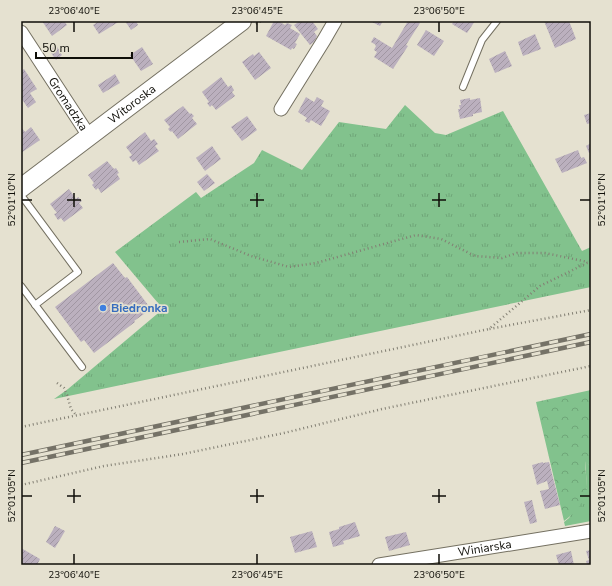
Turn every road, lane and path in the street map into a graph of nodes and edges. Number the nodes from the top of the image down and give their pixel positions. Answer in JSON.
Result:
{"nodes":[{"id":1,"x":242,"y":21,"type":"edge"},
{"id":2,"x":335,"y":21,"type":"edge"},
{"id":3,"x":497,"y":21,"type":"edge"},
{"id":4,"x":21,"y":32,"type":"edge"},
{"id":5,"x":462,"y":87,"type":"dead end"},
{"id":6,"x":281,"y":109,"type":"dead end"},
{"id":7,"x":89,"y":136,"type":"junction"},
{"id":8,"x":21,"y":188,"type":"edge"},
{"id":9,"x":21,"y":194,"type":"edge"},
{"id":10,"x":179,"y":242,"type":"dead end"},
{"id":11,"x":589,"y":261,"type":"edge"},
{"id":12,"x":21,"y":286,"type":"edge"},
{"id":13,"x":35,"y":305,"type":"junction"},
{"id":14,"x":591,"y":310,"type":"edge"},
{"id":15,"x":489,"y":329,"type":"junction"},
{"id":16,"x":591,"y":366,"type":"edge"},
{"id":17,"x":82,"y":368,"type":"dead end"},
{"id":18,"x":58,"y":383,"type":"dead end"},
{"id":19,"x":76,"y":415,"type":"junction"},
{"id":20,"x":21,"y":427,"type":"edge"},
{"id":21,"x":21,"y":485,"type":"edge"},
{"id":22,"x":591,"y":531,"type":"edge"},
{"id":23,"x":378,"y":565,"type":"edge"}],
"edges":[{"from":1,"to":7,"type":"main road","name":"Witoroska"},
{"from":2,"to":6,"type":"street"},
{"from":3,"to":5,"type":"lane"},
{"from":4,"to":7,"type":"street","name":"Gromadzka"},
{"from":7,"to":8,"type":"main road","name":"Witoroska"},
{"from":9,"to":13,"type":"lane"},
{"from":10,"to":11,"type":"path"},
{"from":11,"to":15,"type":"path"},
{"from":12,"to":13,"type":"lane"},
{"from":13,"to":17,"type":"lane"},
{"from":14,"to":15,"type":"path"},
{"from":15,"to":19,"type":"path"},
{"from":16,"to":21,"type":"path"},
{"from":18,"to":19,"type":"path"},
{"from":19,"to":20,"type":"path"},
{"from":22,"to":23,"type":"street","name":"Winiarska"}]}
